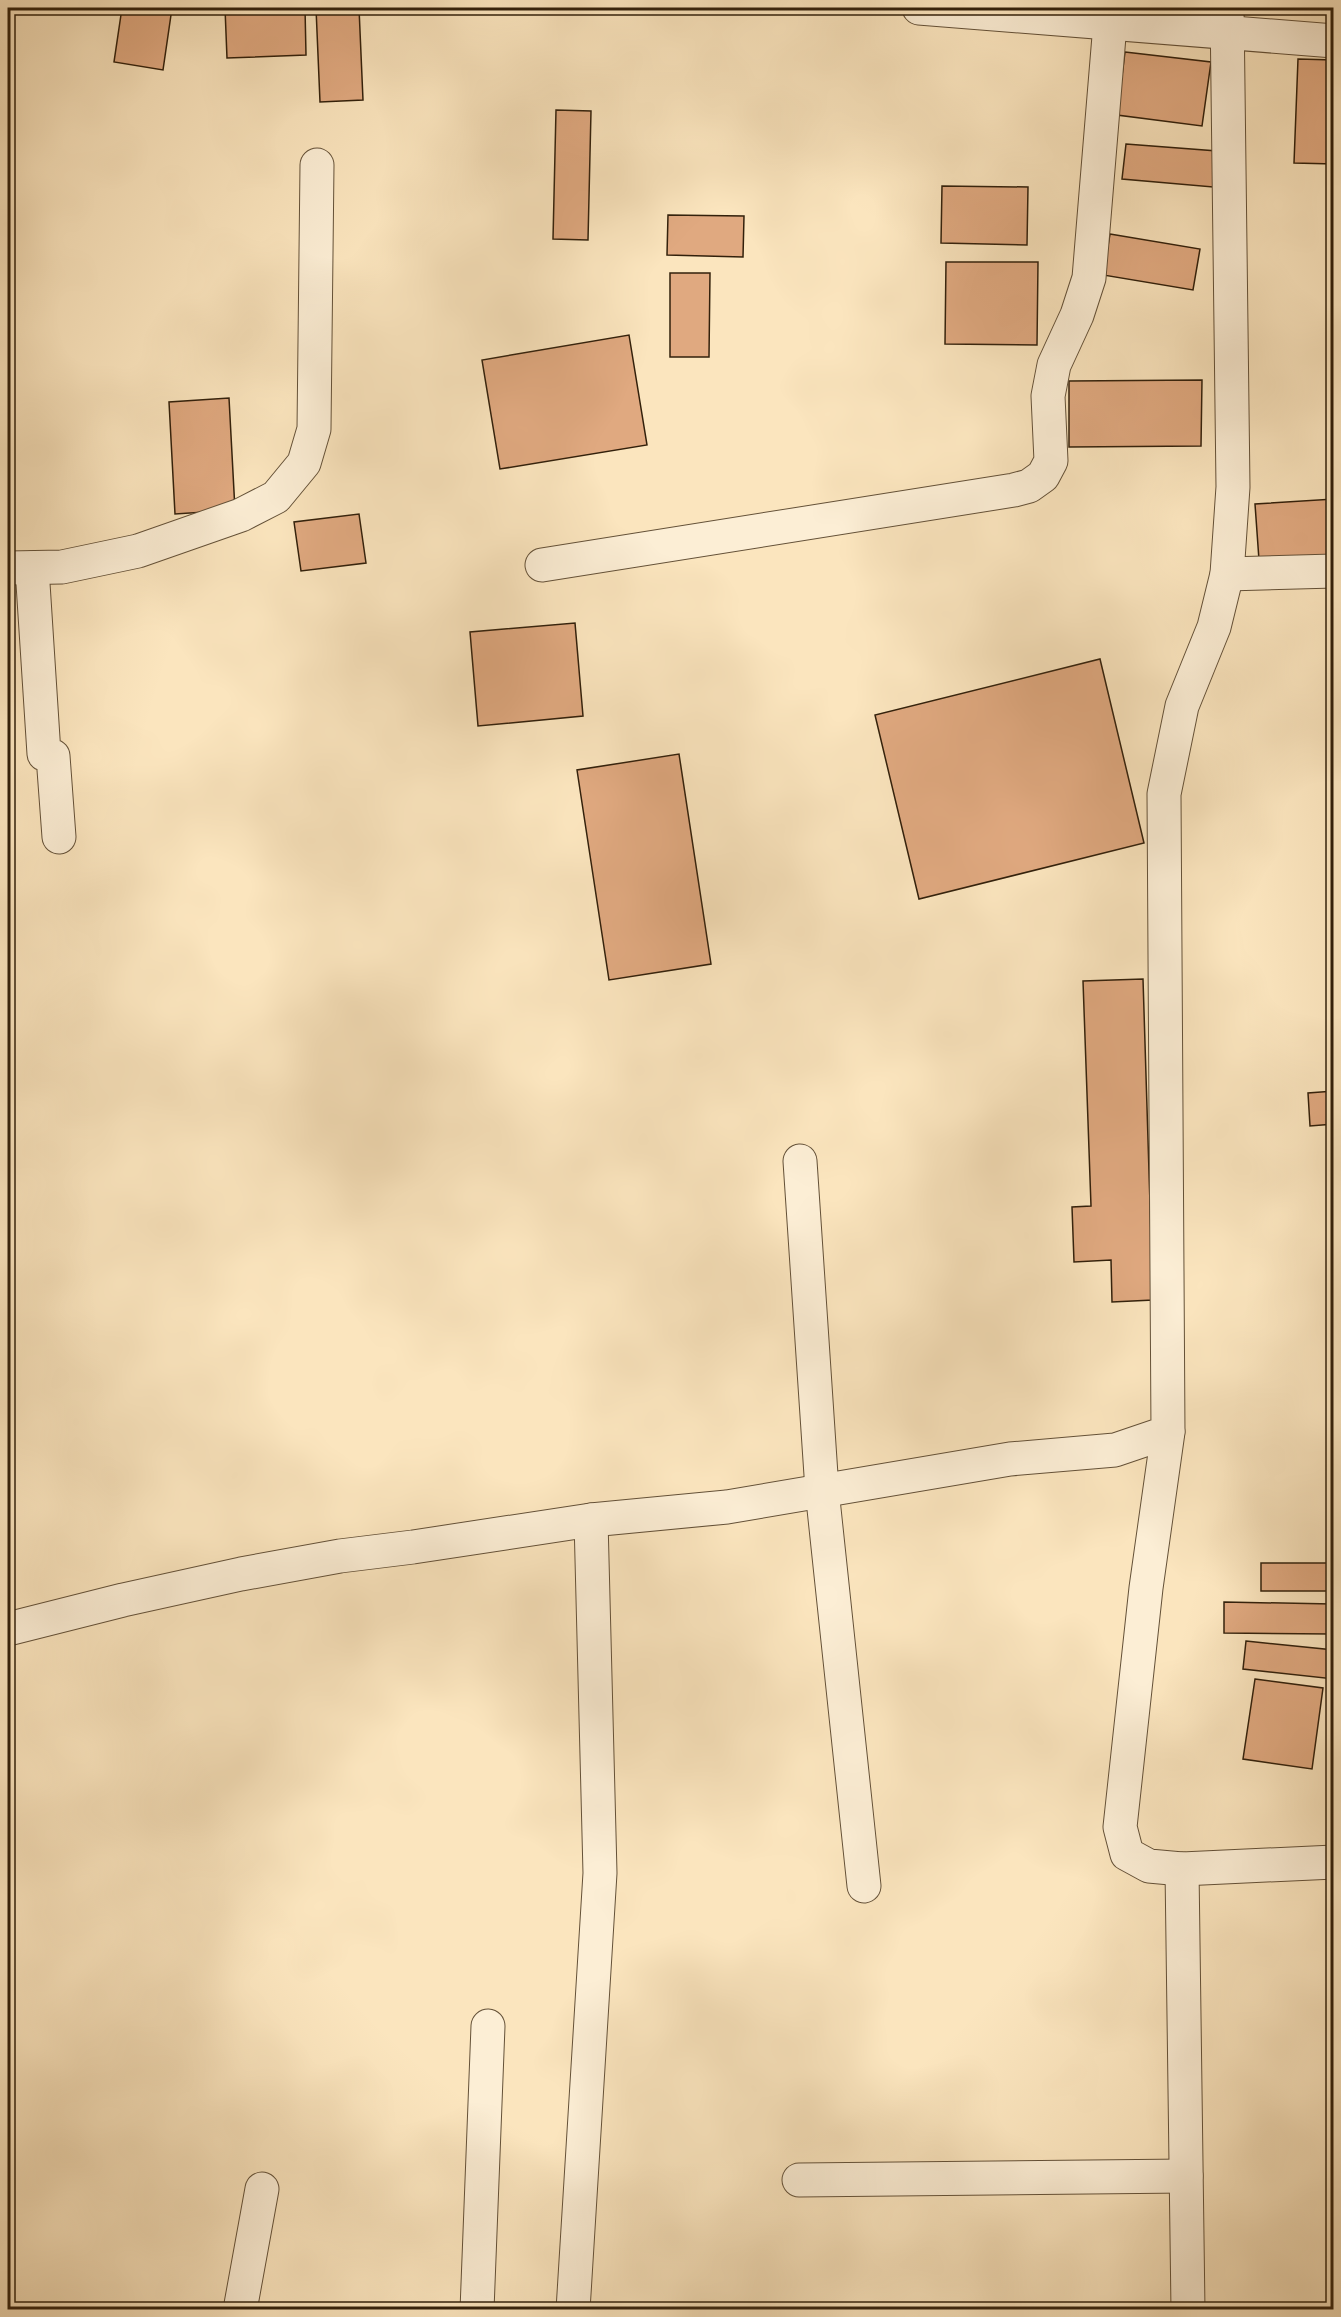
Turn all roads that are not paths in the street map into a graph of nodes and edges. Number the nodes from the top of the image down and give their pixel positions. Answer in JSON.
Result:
{"nodes":[{"id":1,"x":919,"y":8,"type":"edge"},
{"id":2,"x":1227,"y":21,"type":"edge"},
{"id":3,"x":1110,"y":24,"type":"junction"},
{"id":4,"x":1334,"y":41,"type":"edge"},
{"id":5,"x":317,"y":165,"type":"dead end"},
{"id":6,"x":542,"y":565,"type":"dead end"},
{"id":7,"x":20,"y":568,"type":"edge"},
{"id":8,"x":1334,"y":571,"type":"edge"},
{"id":9,"x":1227,"y":574,"type":"junction"},
{"id":10,"x":59,"y":837,"type":"dead end"},
{"id":11,"x":800,"y":1161,"type":"dead end"},
{"id":12,"x":1168,"y":1432,"type":"junction"},
{"id":13,"x":822,"y":1490,"type":"junction"},
{"id":14,"x":591,"y":1520,"type":"junction"},
{"id":15,"x":8,"y":1629,"type":"edge"},
{"id":16,"x":1334,"y":1862,"type":"edge"},
{"id":17,"x":1182,"y":1869,"type":"junction"},
{"id":18,"x":864,"y":1886,"type":"dead end"},
{"id":19,"x":488,"y":2026,"type":"dead end"},
{"id":20,"x":1186,"y":2176,"type":"junction"},
{"id":21,"x":799,"y":2180,"type":"dead end"},
{"id":22,"x":262,"y":2189,"type":"dead end"},
{"id":23,"x":240,"y":2310,"type":"edge"},
{"id":24,"x":477,"y":2310,"type":"edge"},
{"id":25,"x":573,"y":2310,"type":"edge"},
{"id":26,"x":1188,"y":2310,"type":"edge"}],
"edges":[{"from":1,"to":3,"type":"street"},
{"from":2,"to":3,"type":"street"},
{"from":2,"to":4,"type":"street"},
{"from":2,"to":9,"type":"street"},
{"from":3,"to":6,"type":"street"},
{"from":5,"to":7,"type":"street"},
{"from":7,"to":10,"type":"street"},
{"from":8,"to":9,"type":"street"},
{"from":9,"to":12,"type":"street"},
{"from":11,"to":13,"type":"street"},
{"from":12,"to":13,"type":"street"},
{"from":12,"to":17,"type":"street"},
{"from":13,"to":14,"type":"street"},
{"from":13,"to":18,"type":"street"},
{"from":14,"to":15,"type":"street"},
{"from":14,"to":25,"type":"street"},
{"from":16,"to":17,"type":"street"},
{"from":17,"to":20,"type":"street"},
{"from":19,"to":24,"type":"street"},
{"from":20,"to":21,"type":"street"},
{"from":20,"to":26,"type":"street"},
{"from":22,"to":23,"type":"street"}]}
